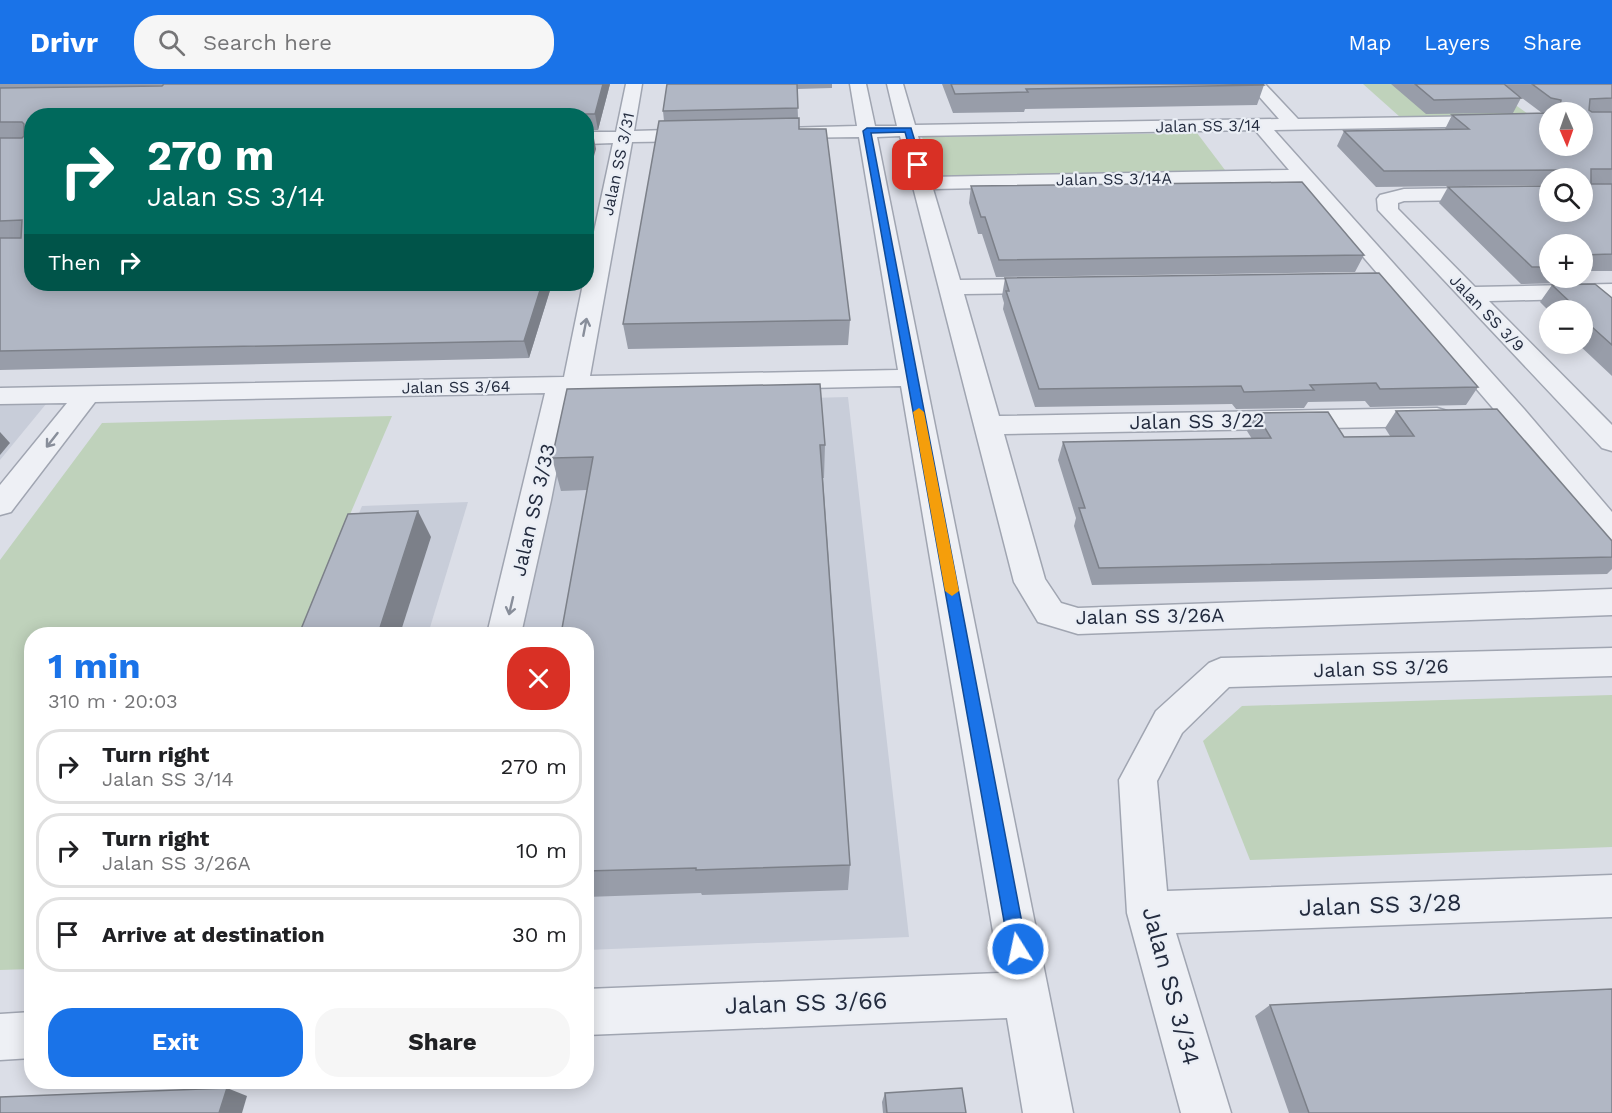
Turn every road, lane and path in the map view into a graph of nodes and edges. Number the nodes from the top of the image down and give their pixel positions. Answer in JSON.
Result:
{"nodes":[{"id":1,"x":634,"y":84,"type":"edge"},
{"id":2,"x":858,"y":84,"type":"edge"},
{"id":3,"x":896,"y":84,"type":"edge"},
{"id":4,"x":1256,"y":84,"type":"edge"},
{"id":5,"x":1515,"y":102,"type":"edge"},
{"id":6,"x":1539,"y":118,"type":"edge"},
{"id":7,"x":1539,"y":121,"type":"edge"},
{"id":8,"x":1293,"y":124,"type":"junction"},
{"id":9,"x":1260,"y":125,"type":"junction"},
{"id":10,"x":639,"y":130,"type":"junction"},
{"id":11,"x":908,"y":130,"type":"junction"},
{"id":12,"x":867,"y":131,"type":"junction"},
{"id":13,"x":762,"y":134,"type":"edge"},
{"id":14,"x":716,"y":135,"type":"edge"},
{"id":15,"x":594,"y":137,"type":"edge"},
{"id":16,"x":1306,"y":176,"type":"junction"},
{"id":17,"x":922,"y":183,"type":"junction"},
{"id":18,"x":1539,"y":193,"type":"edge"},
{"id":19,"x":595,"y":239,"type":"edge"},
{"id":20,"x":618,"y":275,"type":"dead end"},
{"id":21,"x":1068,"y":285,"type":"edge"},
{"id":22,"x":950,"y":287,"type":"junction"},
{"id":23,"x":591,"y":291,"type":"edge"},
{"id":24,"x":1612,"y":291,"type":"edge"},
{"id":25,"x":1469,"y":294,"type":"junction"},
{"id":26,"x":913,"y":378,"type":"junction"},
{"id":27,"x":583,"y":379,"type":"junction"},
{"id":28,"x":75,"y":394,"type":"junction"},
{"id":29,"x":0,"y":396,"type":"edge"},
{"id":30,"x":1514,"y":416,"type":"junction"},
{"id":31,"x":988,"y":425,"type":"junction"},
{"id":32,"x":1611,"y":441,"type":"edge"},
{"id":33,"x":0,"y":470,"type":"edge"},
{"id":34,"x":0,"y":505,"type":"edge"},
{"id":35,"x":1612,"y":533,"type":"edge"},
{"id":36,"x":1612,"y":602,"type":"edge"},
{"id":37,"x":506,"y":627,"type":"edge"},
{"id":38,"x":1612,"y":662,"type":"edge"},
{"id":39,"x":1169,"y":722,"type":"joint"},
{"id":40,"x":1612,"y":896,"type":"edge"},
{"id":41,"x":1148,"y":913,"type":"junction"},
{"id":42,"x":1026,"y":995,"type":"junction"},
{"id":43,"x":594,"y":1012,"type":"edge"},
{"id":44,"x":24,"y":1036,"type":"edge"},
{"id":45,"x":0,"y":1037,"type":"edge"},
{"id":46,"x":1048,"y":1113,"type":"edge"},
{"id":47,"x":1206,"y":1113,"type":"edge"}],
"edges":[{"from":1,"to":10,"type":"street","name":"Jalan SS 3/31"},
{"from":2,"to":12,"type":"street"},
{"from":3,"to":11,"type":"street","name":"Jalan SS 3/26A"},
{"from":4,"to":8,"type":"street"},
{"from":5,"to":6,"type":"street"},
{"from":7,"to":8,"type":"street","name":"Jalan SS 3/14"},
{"from":8,"to":9,"type":"street","name":"Jalan SS 3/14"},
{"from":9,"to":11,"type":"street","name":"Jalan SS 3/14"},
{"from":9,"to":16,"type":"street"},
{"from":10,"to":14,"type":"street"},
{"from":10,"to":15,"type":"street"},
{"from":10,"to":19,"type":"street","name":"Jalan SS 3/31"},
{"from":10,"to":20,"type":"street","name":"Jalan SS 3/31"},
{"from":11,"to":12,"type":"street","name":"Jalan SS 3/14"},
{"from":11,"to":17,"type":"street","name":"Jalan SS 3/26A"},
{"from":12,"to":13,"type":"street","name":"Jalan SS 3/14"},
{"from":12,"to":26,"type":"street"},
{"from":16,"to":17,"type":"street","name":"Jalan SS 3/14A"},
{"from":16,"to":30,"type":"street"},
{"from":17,"to":22,"type":"street","name":"Jalan SS 3/26A"},
{"from":18,"to":25,"type":"street","name":"Jalan SS 3/9"},
{"from":21,"to":22,"type":"street"},
{"from":22,"to":31,"type":"street","name":"Jalan SS 3/26A"},
{"from":27,"to":23,"type":"street","name":"Jalan SS 3/31","one_way":true},
{"from":24,"to":25,"type":"street"},
{"from":25,"to":32,"type":"street","name":"Jalan SS 3/9"},
{"from":26,"to":27,"type":"street","name":"Jalan SS 3/64"},
{"from":26,"to":42,"type":"street"},
{"from":27,"to":28,"type":"street","name":"Jalan SS 3/64"},
{"from":27,"to":37,"type":"street","name":"Jalan SS 3/33","one_way":true},
{"from":28,"to":29,"type":"street","name":"Jalan SS 3/64"},
{"from":28,"to":33,"type":"street"},
{"from":28,"to":34,"type":"street","one_way":true},
{"from":30,"to":31,"type":"street","name":"Jalan SS 3/22"},
{"from":30,"to":35,"type":"street"},
{"from":31,"to":36,"type":"street","name":"Jalan SS 3/26A"},
{"from":38,"to":39,"type":"street","name":"Jalan SS 3/26"},
{"from":39,"to":41,"type":"street","name":"Jalan SS 3/34"},
{"from":40,"to":41,"type":"street","name":"Jalan SS 3/28"},
{"from":41,"to":47,"type":"street","name":"Jalan SS 3/34"},
{"from":42,"to":43,"type":"street","name":"Jalan SS 3/66"},
{"from":42,"to":46,"type":"street"},
{"from":44,"to":45,"type":"street"}]}
